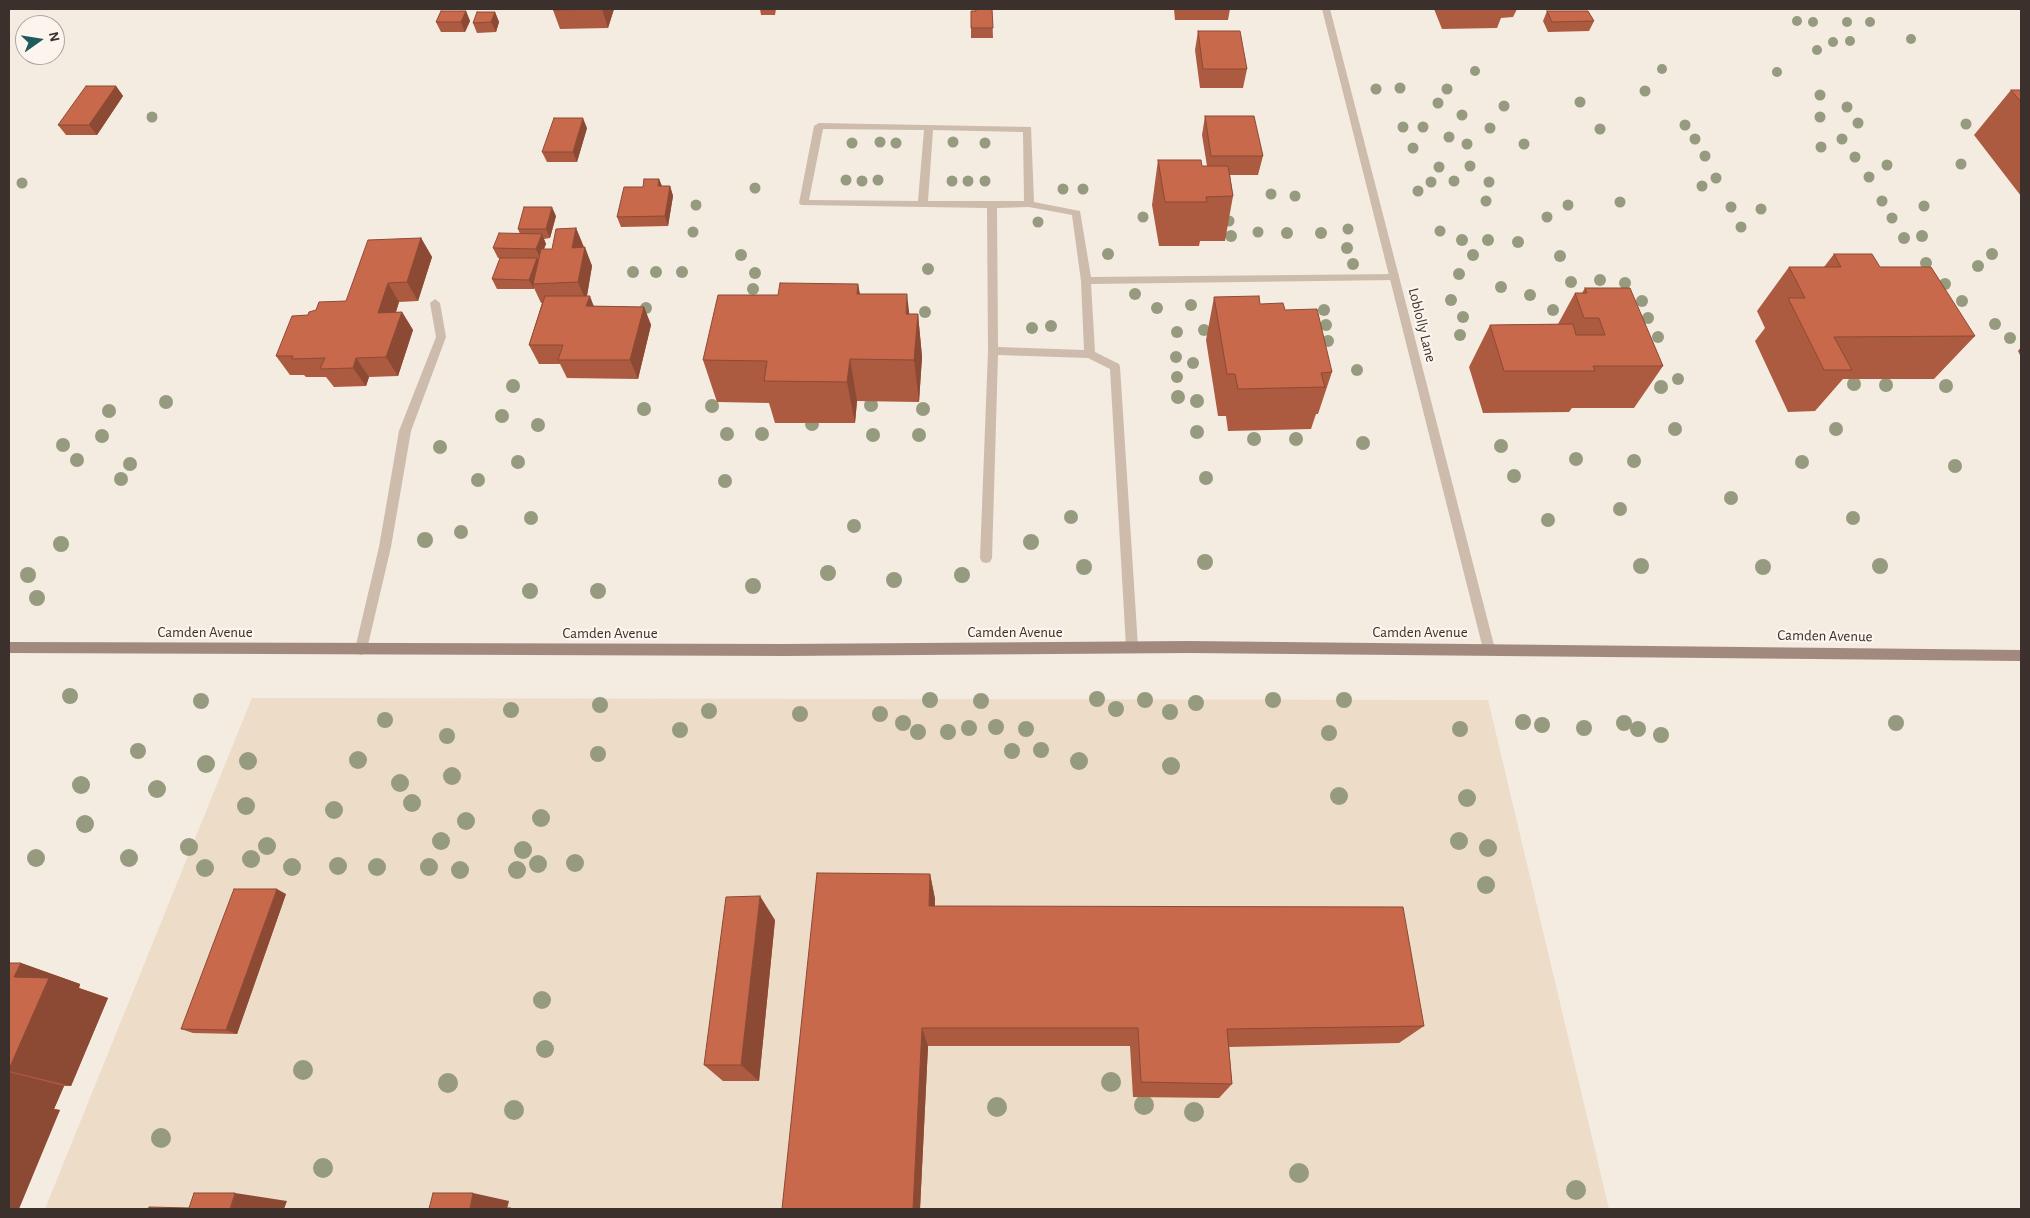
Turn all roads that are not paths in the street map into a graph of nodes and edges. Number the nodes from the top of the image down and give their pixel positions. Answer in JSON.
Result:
{"nodes":[{"id":1,"x":1326,"y":9,"type":"edge"},
{"id":2,"x":929,"y":128,"type":"junction"},
{"id":3,"x":924,"y":204,"type":"junction"},
{"id":4,"x":1029,"y":204,"type":"junction"},
{"id":5,"x":992,"y":205,"type":"junction"},
{"id":6,"x":1394,"y":276,"type":"junction"},
{"id":7,"x":1086,"y":281,"type":"junction"},
{"id":8,"x":435,"y":303,"type":"dead end"},
{"id":9,"x":993,"y":351,"type":"junction"},
{"id":10,"x":1090,"y":354,"type":"junction"},
{"id":11,"x":986,"y":558,"type":"dead end"},
{"id":12,"x":1132,"y":647,"type":"junction"},
{"id":13,"x":9,"y":648,"type":"edge"},
{"id":14,"x":361,"y":649,"type":"junction"},
{"id":15,"x":1489,"y":649,"type":"junction"},
{"id":16,"x":2021,"y":656,"type":"edge"}],
"edges":[{"from":1,"to":6,"type":"street","name":"Loblolly Lane"},
{"from":2,"to":3,"type":"street"},
{"from":2,"to":3,"type":"street"},
{"from":2,"to":4,"type":"street"},
{"from":3,"to":5,"type":"street"},
{"from":4,"to":5,"type":"street"},
{"from":4,"to":7,"type":"street"},
{"from":5,"to":9,"type":"street"},
{"from":6,"to":7,"type":"street"},
{"from":6,"to":15,"type":"street","name":"Loblolly Lane"},
{"from":7,"to":10,"type":"street"},
{"from":8,"to":14,"type":"street"},
{"from":9,"to":10,"type":"street"},
{"from":9,"to":11,"type":"street"},
{"from":10,"to":12,"type":"street"},
{"from":12,"to":14,"type":"street","name":"Camden Avenue"},
{"from":12,"to":15,"type":"street","name":"Camden Avenue"},
{"from":13,"to":14,"type":"street","name":"Camden Avenue"},
{"from":15,"to":16,"type":"street","name":"Camden Avenue"}]}
